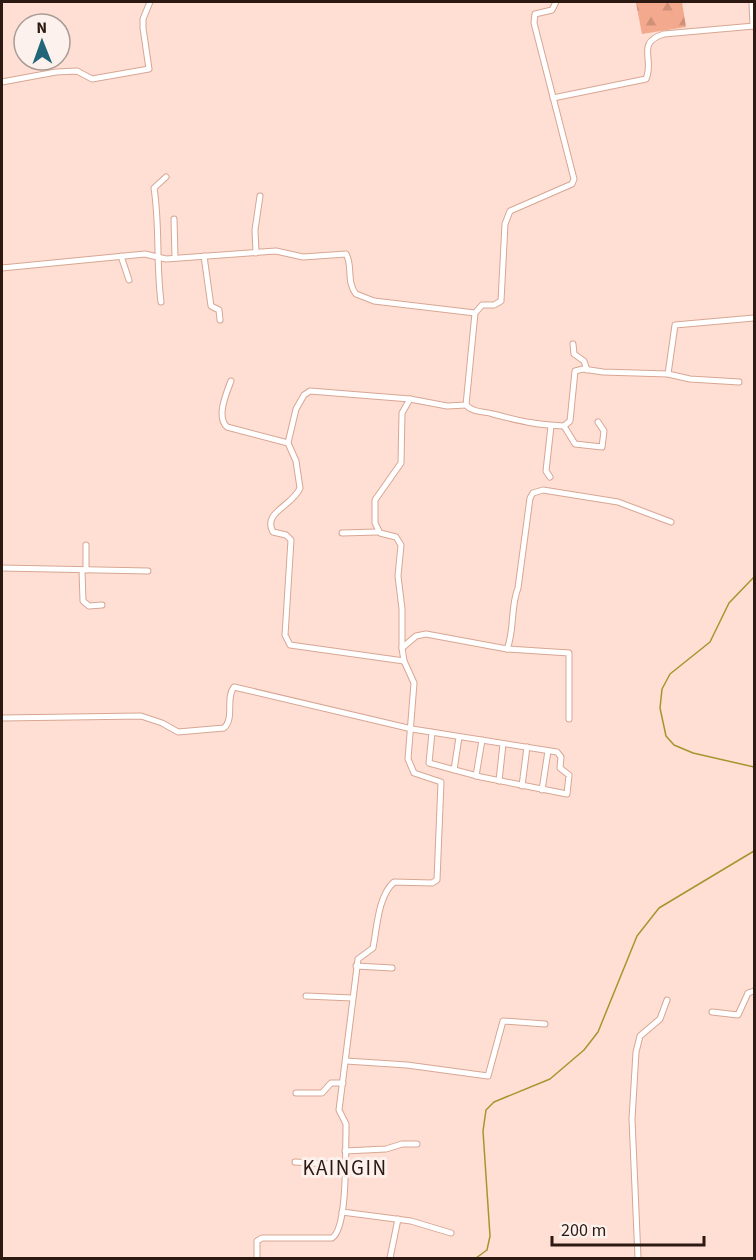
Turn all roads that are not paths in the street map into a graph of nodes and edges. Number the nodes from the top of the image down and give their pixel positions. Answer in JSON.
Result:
{"nodes":[{"id":1,"x":150,"y":2,"type":"edge"},
{"id":2,"x":556,"y":2,"type":"edge"},
{"id":3,"x":752,"y":2,"type":"edge"},
{"id":4,"x":754,"y":26,"type":"edge"},
{"id":5,"x":2,"y":82,"type":"edge"},
{"id":6,"x":553,"y":98,"type":"junction"},
{"id":7,"x":166,"y":177,"type":"dead end"},
{"id":8,"x":260,"y":196,"type":"dead end"},
{"id":9,"x":174,"y":219,"type":"dead end"},
{"id":10,"x":256,"y":253,"type":"junction"},
{"id":11,"x":121,"y":256,"type":"junction"},
{"id":12,"x":204,"y":256,"type":"junction"},
{"id":13,"x":157,"y":257,"type":"junction"},
{"id":14,"x":175,"y":258,"type":"junction"},
{"id":15,"x":2,"y":268,"type":"edge"},
{"id":16,"x":129,"y":280,"type":"dead end"},
{"id":17,"x":161,"y":302,"type":"dead end"},
{"id":18,"x":474,"y":313,"type":"junction"},
{"id":19,"x":754,"y":318,"type":"edge"},
{"id":20,"x":220,"y":320,"type":"dead end"},
{"id":21,"x":573,"y":344,"type":"dead end"},
{"id":22,"x":587,"y":370,"type":"junction"},
{"id":23,"x":668,"y":374,"type":"junction"},
{"id":24,"x":231,"y":381,"type":"dead end"},
{"id":25,"x":739,"y":382,"type":"dead end"},
{"id":26,"x":410,"y":399,"type":"junction"},
{"id":27,"x":466,"y":405,"type":"junction"},
{"id":28,"x":598,"y":422,"type":"dead end"},
{"id":29,"x":551,"y":426,"type":"junction"},
{"id":30,"x":564,"y":426,"type":"junction"},
{"id":31,"x":288,"y":443,"type":"junction"},
{"id":32,"x":550,"y":477,"type":"dead end"},
{"id":33,"x":671,"y":522,"type":"dead end"},
{"id":34,"x":377,"y":532,"type":"junction"},
{"id":35,"x":342,"y":533,"type":"dead end"},
{"id":36,"x":86,"y":545,"type":"dead end"},
{"id":37,"x":2,"y":568,"type":"edge"},
{"id":38,"x":84,"y":570,"type":"junction"},
{"id":39,"x":148,"y":571,"type":"dead end"},
{"id":40,"x":102,"y":605,"type":"dead end"},
{"id":41,"x":402,"y":648,"type":"junction"},
{"id":42,"x":507,"y":649,"type":"junction"},
{"id":43,"x":404,"y":661,"type":"junction"},
{"id":44,"x":2,"y":718,"type":"edge"},
{"id":45,"x":569,"y":719,"type":"dead end"},
{"id":46,"x":412,"y":729,"type":"junction"},
{"id":47,"x":432,"y":732,"type":"junction"},
{"id":48,"x":459,"y":737,"type":"junction"},
{"id":49,"x":482,"y":740,"type":"junction"},
{"id":50,"x":503,"y":744,"type":"junction"},
{"id":51,"x":527,"y":747,"type":"junction"},
{"id":52,"x":548,"y":751,"type":"junction"},
{"id":53,"x":454,"y":770,"type":"junction"},
{"id":54,"x":476,"y":776,"type":"junction"},
{"id":55,"x":499,"y":781,"type":"junction"},
{"id":56,"x":522,"y":786,"type":"junction"},
{"id":57,"x":542,"y":790,"type":"junction"},
{"id":58,"x":356,"y":966,"type":"junction"},
{"id":59,"x":392,"y":968,"type":"dead end"},
{"id":60,"x":754,"y":991,"type":"edge"},
{"id":61,"x":306,"y":996,"type":"dead end"},
{"id":62,"x":352,"y":999,"type":"junction"},
{"id":63,"x":667,"y":1000,"type":"dead end"},
{"id":64,"x":712,"y":1012,"type":"dead end"},
{"id":65,"x":545,"y":1024,"type":"dead end"},
{"id":66,"x":346,"y":1061,"type":"junction"},
{"id":67,"x":343,"y":1083,"type":"junction"},
{"id":68,"x":296,"y":1093,"type":"dead end"},
{"id":69,"x":417,"y":1144,"type":"dead end"},
{"id":70,"x":345,"y":1151,"type":"junction"},
{"id":71,"x":295,"y":1162,"type":"dead end"},
{"id":72,"x":345,"y":1165,"type":"junction"},
{"id":73,"x":342,"y":1212,"type":"junction"},
{"id":74,"x":398,"y":1219,"type":"junction"},
{"id":75,"x":451,"y":1233,"type":"dead end"},
{"id":76,"x":257,"y":1258,"type":"edge"},
{"id":77,"x":390,"y":1258,"type":"edge"},
{"id":78,"x":638,"y":1258,"type":"edge"}],
"edges":[{"from":1,"to":5,"type":"street"},
{"from":2,"to":6,"type":"street"},
{"from":3,"to":4,"type":"street"},
{"from":4,"to":6,"type":"street"},
{"from":6,"to":18,"type":"street"},
{"from":7,"to":13,"type":"street"},
{"from":8,"to":10,"type":"street"},
{"from":9,"to":14,"type":"street"},
{"from":10,"to":12,"type":"street"},
{"from":10,"to":18,"type":"street"},
{"from":11,"to":13,"type":"street"},
{"from":11,"to":15,"type":"street"},
{"from":11,"to":16,"type":"street"},
{"from":12,"to":14,"type":"street"},
{"from":12,"to":20,"type":"street"},
{"from":13,"to":14,"type":"street"},
{"from":13,"to":17,"type":"street"},
{"from":18,"to":27,"type":"street"},
{"from":19,"to":23,"type":"street"},
{"from":21,"to":22,"type":"street"},
{"from":22,"to":23,"type":"street"},
{"from":22,"to":30,"type":"street"},
{"from":23,"to":25,"type":"street"},
{"from":24,"to":31,"type":"street"},
{"from":26,"to":27,"type":"street"},
{"from":26,"to":31,"type":"street"},
{"from":26,"to":34,"type":"street"},
{"from":27,"to":29,"type":"street"},
{"from":28,"to":30,"type":"street"},
{"from":29,"to":30,"type":"street"},
{"from":29,"to":32,"type":"street"},
{"from":31,"to":43,"type":"street"},
{"from":33,"to":42,"type":"street"},
{"from":34,"to":35,"type":"street"},
{"from":34,"to":41,"type":"street"},
{"from":36,"to":38,"type":"street"},
{"from":37,"to":38,"type":"street"},
{"from":38,"to":39,"type":"street"},
{"from":38,"to":40,"type":"street"},
{"from":41,"to":42,"type":"street"},
{"from":41,"to":43,"type":"street"},
{"from":42,"to":45,"type":"street"},
{"from":43,"to":46,"type":"street"},
{"from":44,"to":46,"type":"street"},
{"from":46,"to":47,"type":"street"},
{"from":46,"to":58,"type":"street"},
{"from":47,"to":48,"type":"street"},
{"from":47,"to":53,"type":"street"},
{"from":48,"to":49,"type":"street"},
{"from":48,"to":53,"type":"street"},
{"from":49,"to":50,"type":"street"},
{"from":49,"to":54,"type":"street"},
{"from":50,"to":51,"type":"street"},
{"from":50,"to":55,"type":"street"},
{"from":51,"to":52,"type":"street"},
{"from":51,"to":56,"type":"street"},
{"from":52,"to":57,"type":"street"},
{"from":52,"to":57,"type":"street"},
{"from":53,"to":54,"type":"street"},
{"from":54,"to":55,"type":"street"},
{"from":55,"to":56,"type":"street"},
{"from":56,"to":57,"type":"street"},
{"from":58,"to":59,"type":"street"},
{"from":58,"to":62,"type":"street"},
{"from":60,"to":64,"type":"street"},
{"from":61,"to":62,"type":"street"},
{"from":62,"to":66,"type":"street"},
{"from":63,"to":78,"type":"street"},
{"from":65,"to":66,"type":"street"},
{"from":66,"to":67,"type":"street"},
{"from":67,"to":68,"type":"street"},
{"from":67,"to":70,"type":"street"},
{"from":69,"to":70,"type":"street"},
{"from":70,"to":72,"type":"street"},
{"from":71,"to":72,"type":"street"},
{"from":72,"to":73,"type":"street"},
{"from":73,"to":74,"type":"street"},
{"from":73,"to":76,"type":"street"},
{"from":74,"to":75,"type":"street"},
{"from":74,"to":77,"type":"street"}]}
